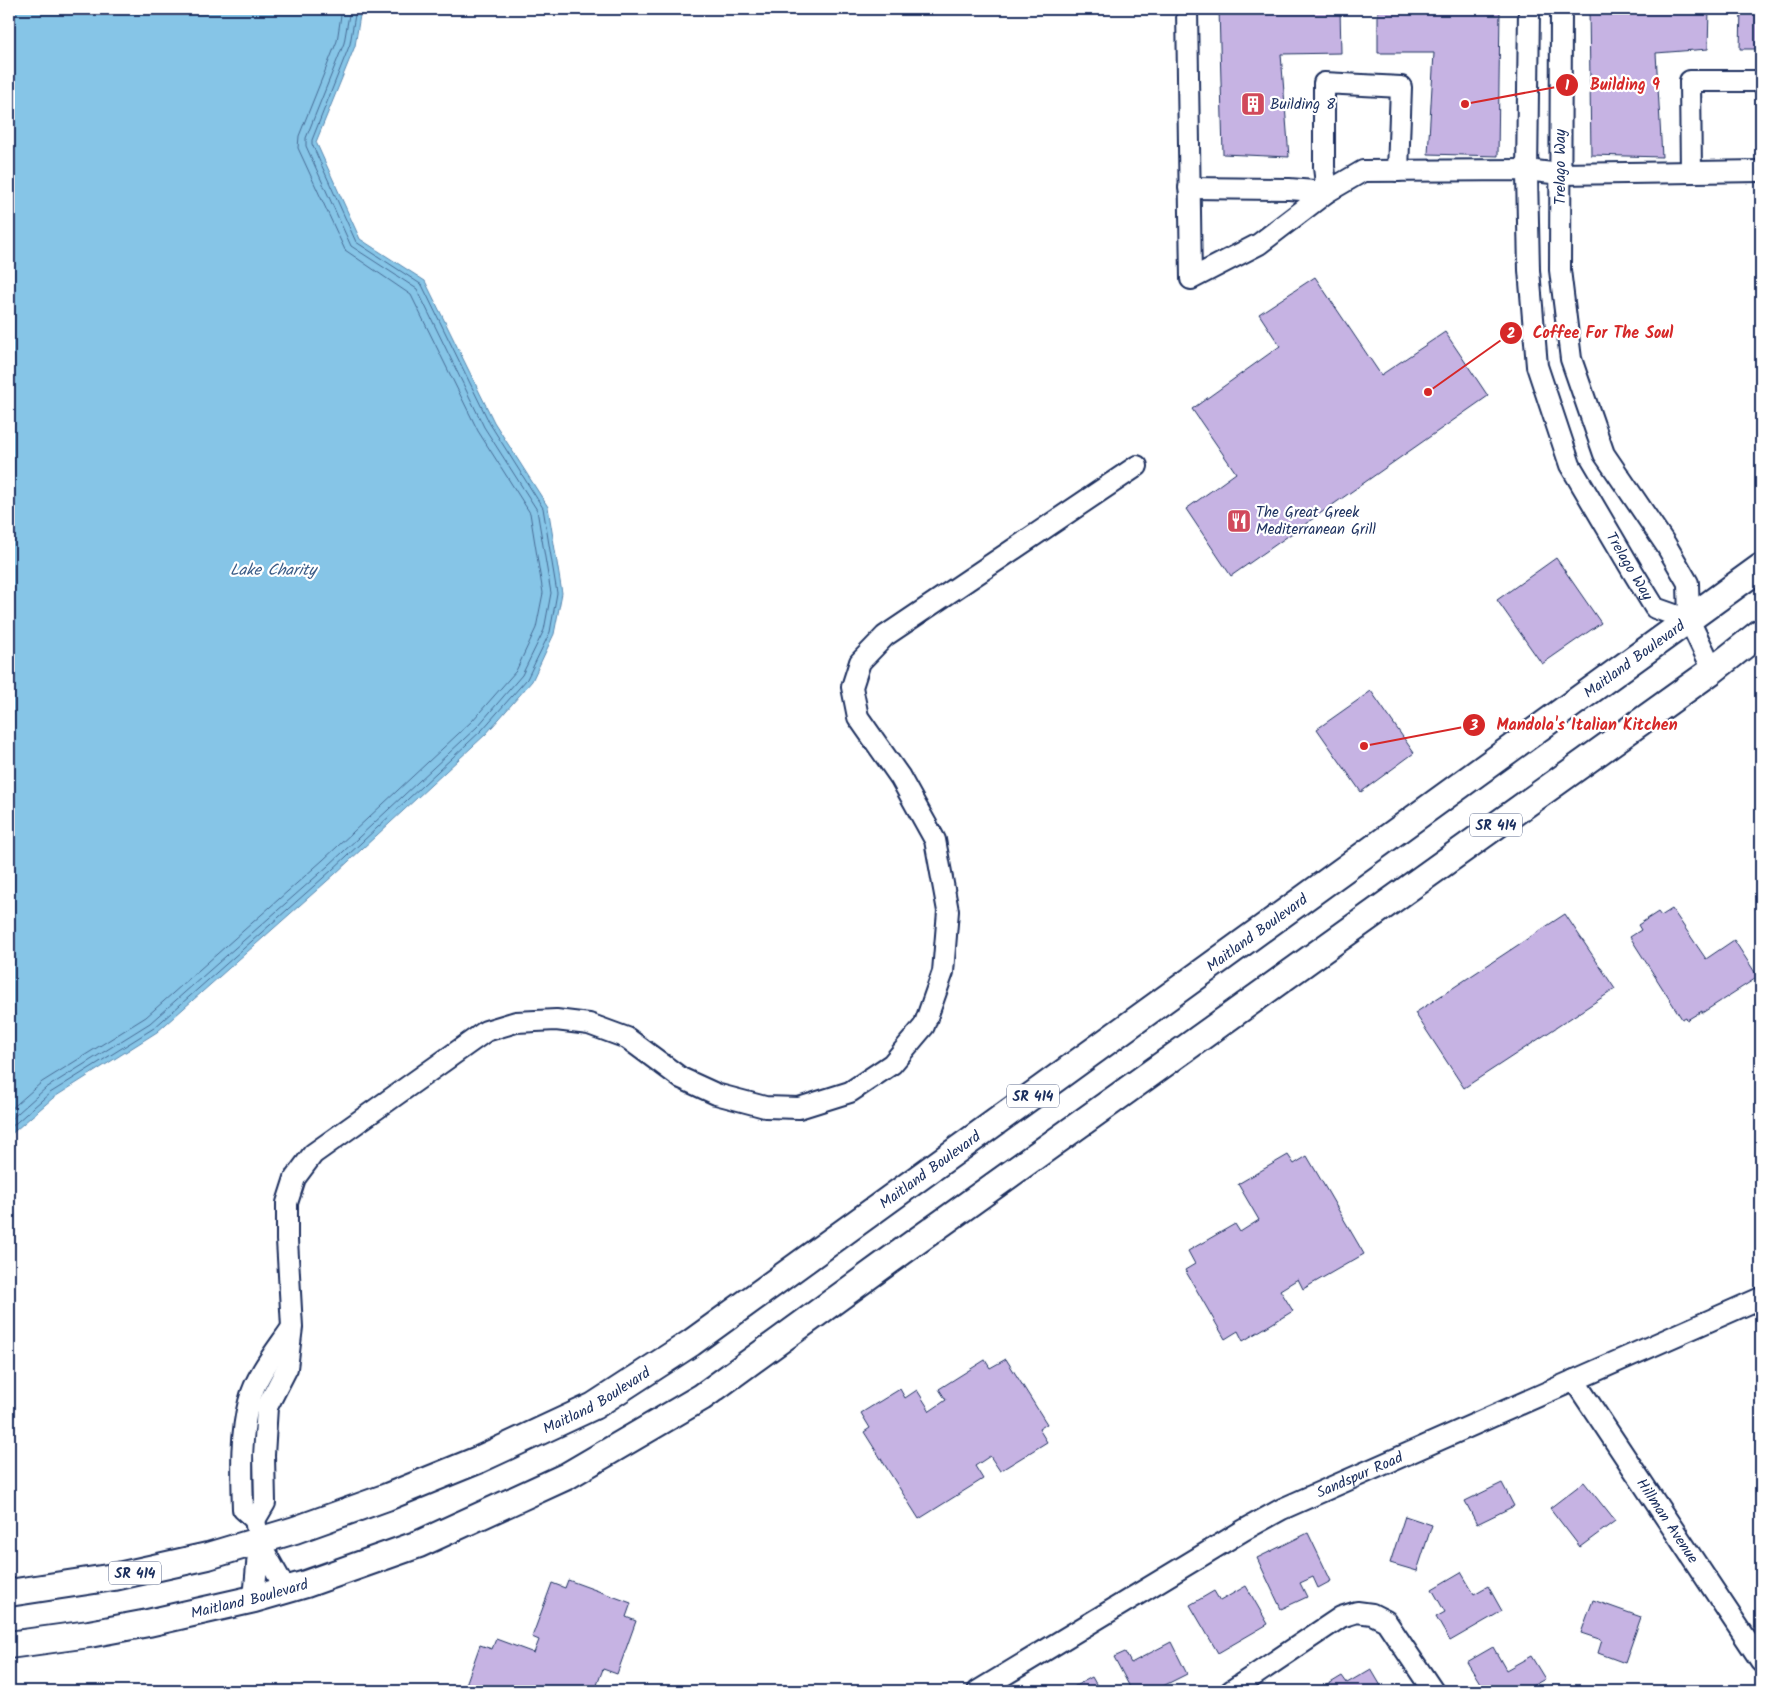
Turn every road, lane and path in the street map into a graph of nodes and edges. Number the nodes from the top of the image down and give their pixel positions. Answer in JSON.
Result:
{"nodes":[{"id":1,"x":1187,"y":9,"type":"edge"},
{"id":2,"x":1529,"y":9,"type":"edge"},
{"id":3,"x":1561,"y":9,"type":"edge"},
{"id":4,"x":1761,"y":80,"type":"edge"},
{"id":5,"x":1527,"y":170,"type":"junction"},
{"id":6,"x":1398,"y":171,"type":"junction"},
{"id":7,"x":1761,"y":171,"type":"edge"},
{"id":8,"x":1691,"y":172,"type":"junction"},
{"id":9,"x":1560,"y":174,"type":"junction"},
{"id":10,"x":1189,"y":188,"type":"junction"},
{"id":11,"x":1327,"y":192,"type":"junction"},
{"id":12,"x":1137,"y":466,"type":"dead end"},
{"id":13,"x":1761,"y":567,"type":"edge"},
{"id":14,"x":1689,"y":620,"type":"junction"},
{"id":15,"x":1761,"y":632,"type":"edge"},
{"id":16,"x":1713,"y":670,"type":"junction"},
{"id":17,"x":1761,"y":1298,"type":"edge"},
{"id":18,"x":1574,"y":1380,"type":"junction"},
{"id":19,"x":257,"y":1531,"type":"junction"},
{"id":20,"x":286,"y":1590,"type":"junction"},
{"id":21,"x":9,"y":1593,"type":"edge"},
{"id":22,"x":254,"y":1599,"type":"junction"},
{"id":23,"x":9,"y":1644,"type":"edge"},
{"id":24,"x":1761,"y":1661,"type":"edge"},
{"id":25,"x":978,"y":1691,"type":"edge"},
{"id":26,"x":1231,"y":1691,"type":"edge"},
{"id":27,"x":1433,"y":1691,"type":"edge"}],
"edges":[{"from":1,"to":10,"type":"street"},
{"from":2,"to":5,"type":"street","name":"Trelago Way"},
{"from":3,"to":9,"type":"street","name":"Trelago Way"},
{"from":4,"to":8,"type":"street"},
{"from":5,"to":6,"type":"street"},
{"from":5,"to":9,"type":"street"},
{"from":5,"to":14,"type":"street","name":"Trelago Way"},
{"from":6,"to":11,"type":"street"},
{"from":6,"to":11,"type":"street"},
{"from":7,"to":8,"type":"street"},
{"from":8,"to":9,"type":"street"},
{"from":9,"to":14,"type":"street","name":"Trelago Way"},
{"from":10,"to":11,"type":"street"},
{"from":10,"to":11,"type":"street"},
{"from":12,"to":19,"type":"street"},
{"from":13,"to":14,"type":"main road","name":"Maitland Boulevard","number":"SR 414"},
{"from":14,"to":16,"type":"street"},
{"from":14,"to":19,"type":"main road","name":"Maitland Boulevard","number":"SR 414"},
{"from":15,"to":16,"type":"main road","name":"Maitland Boulevard","number":"SR 414"},
{"from":16,"to":20,"type":"main road","name":"Maitland Boulevard","number":"SR 414"},
{"from":17,"to":18,"type":"street","name":"Sandspur Road"},
{"from":18,"to":24,"type":"street","name":"Hillman Avenue"},
{"from":18,"to":25,"type":"street","name":"Sandspur Road"},
{"from":19,"to":20,"type":"street"},
{"from":19,"to":21,"type":"main road","name":"Maitland Boulevard","number":"SR 414"},
{"from":19,"to":22,"type":"street"},
{"from":20,"to":22,"type":"main road","name":"Maitland Boulevard"},
{"from":22,"to":23,"type":"main road","name":"Maitland Boulevard"},
{"from":26,"to":27,"type":"street"}]}
